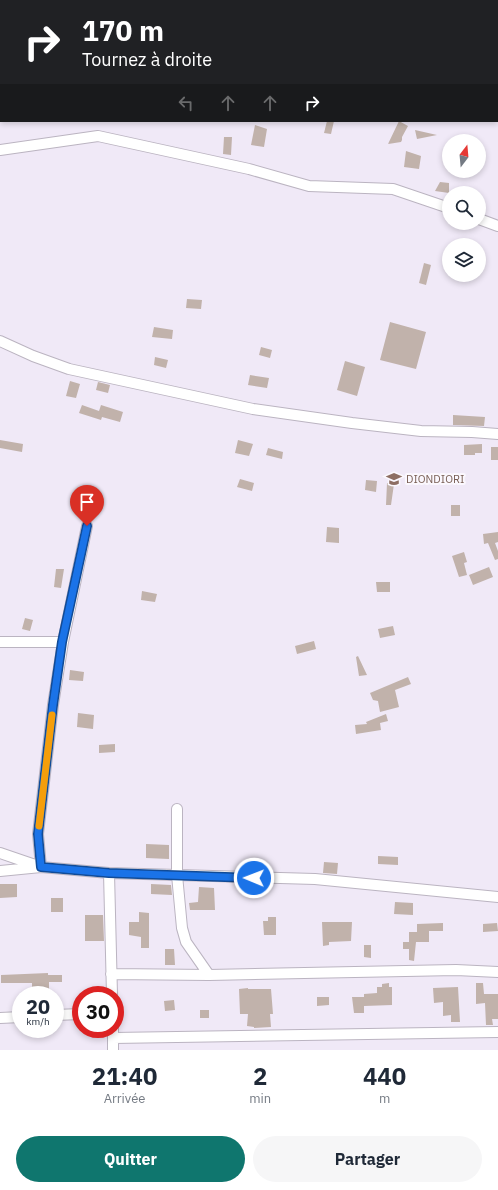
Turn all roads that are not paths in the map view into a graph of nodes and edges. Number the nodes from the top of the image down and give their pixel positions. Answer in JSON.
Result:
{"nodes":[{"id":1,"x":0,"y":150,"type":"edge"},
{"id":2,"x":442,"y":206,"type":"edge"},
{"id":3,"x":486,"y":222,"type":"edge"},
{"id":4,"x":498,"y":226,"type":"edge"},
{"id":5,"x":0,"y":341,"type":"edge"},
{"id":6,"x":498,"y":434,"type":"edge"},
{"id":7,"x":87,"y":526,"type":"dead end"},
{"id":8,"x":0,"y":642,"type":"edge"},
{"id":9,"x":62,"y":642,"type":"junction"},
{"id":10,"x":176,"y":810,"type":"dead end"},
{"id":11,"x":0,"y":853,"type":"edge"},
{"id":12,"x":41,"y":867,"type":"junction"},
{"id":13,"x":0,"y":871,"type":"edge"},
{"id":14,"x":109,"y":873,"type":"junction"},
{"id":15,"x":177,"y":875,"type":"junction"},
{"id":16,"x":498,"y":897,"type":"edge"},
{"id":17,"x":498,"y":972,"type":"edge"},
{"id":18,"x":111,"y":974,"type":"junction"},
{"id":19,"x":209,"y":975,"type":"junction"},
{"id":20,"x":112,"y":986,"type":"edge"},
{"id":21,"x":12,"y":1017,"type":"edge"},
{"id":22,"x":0,"y":1018,"type":"edge"},
{"id":23,"x":498,"y":1032,"type":"edge"},
{"id":24,"x":124,"y":1034,"type":"edge"},
{"id":25,"x":113,"y":1038,"type":"edge"},
{"id":26,"x":113,"y":1050,"type":"edge"}],
"edges":[{"from":1,"to":2,"type":"street"},
{"from":3,"to":4,"type":"street"},
{"from":5,"to":6,"type":"street"},
{"from":7,"to":9,"type":"street"},
{"from":8,"to":9,"type":"street"},
{"from":9,"to":12,"type":"street"},
{"from":10,"to":15,"type":"street"},
{"from":11,"to":12,"type":"street"},
{"from":12,"to":13,"type":"street"},
{"from":12,"to":14,"type":"street"},
{"from":14,"to":15,"type":"street"},
{"from":14,"to":18,"type":"street"},
{"from":15,"to":16,"type":"street"},
{"from":15,"to":19,"type":"street"},
{"from":17,"to":19,"type":"street"},
{"from":18,"to":19,"type":"street"},
{"from":18,"to":20,"type":"street"},
{"from":21,"to":22,"type":"street"},
{"from":23,"to":24,"type":"street"},
{"from":25,"to":26,"type":"street"}]}
